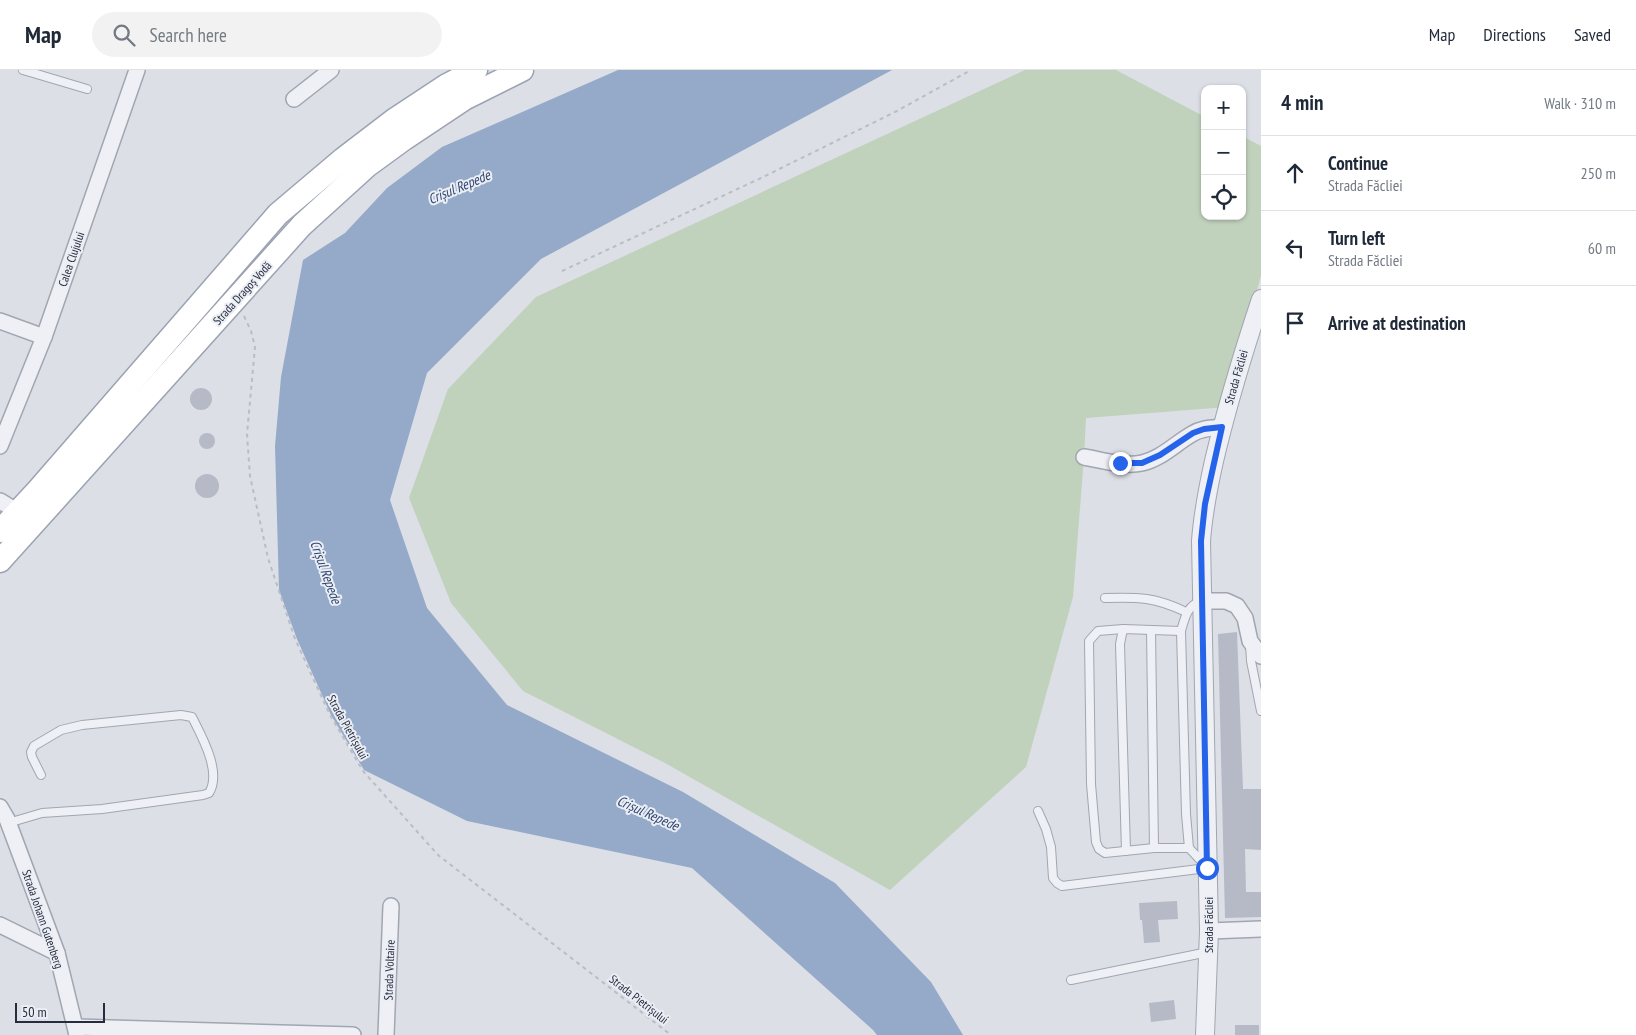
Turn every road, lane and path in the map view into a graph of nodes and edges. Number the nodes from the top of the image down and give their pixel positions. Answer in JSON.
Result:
{"nodes":[{"id":1,"x":23,"y":70,"type":"edge"},
{"id":2,"x":137,"y":70,"type":"edge"},
{"id":3,"x":331,"y":70,"type":"edge"},
{"id":4,"x":476,"y":70,"type":"edge"},
{"id":5,"x":522,"y":70,"type":"edge"},
{"id":6,"x":970,"y":70,"type":"edge"},
{"id":7,"x":87,"y":90,"type":"dead end"},
{"id":8,"x":294,"y":99,"type":"dead end"},
{"id":9,"x":562,"y":270,"type":"dead end"},
{"id":10,"x":1261,"y":299,"type":"edge"},
{"id":11,"x":236,"y":300,"type":"junction"},
{"id":12,"x":0,"y":321,"type":"edge"},
{"id":13,"x":44,"y":337,"type":"junction"},
{"id":14,"x":1222,"y":427,"type":"junction"},
{"id":15,"x":0,"y":446,"type":"edge"},
{"id":16,"x":1084,"y":457,"type":"dead end"},
{"id":17,"x":44,"y":498,"type":"junction"},
{"id":18,"x":9,"y":507,"type":"edge"},
{"id":19,"x":0,"y":531,"type":"edge"},
{"id":20,"x":0,"y":551,"type":"edge"},
{"id":21,"x":0,"y":561,"type":"edge"},
{"id":22,"x":1105,"y":598,"type":"dead end"},
{"id":23,"x":1202,"y":601,"type":"junction"},
{"id":24,"x":1186,"y":612,"type":"junction"},
{"id":25,"x":1123,"y":629,"type":"junction"},
{"id":26,"x":1151,"y":630,"type":"junction"},
{"id":27,"x":1181,"y":631,"type":"junction"},
{"id":28,"x":1250,"y":641,"type":"junction"},
{"id":29,"x":1261,"y":656,"type":"edge"},
{"id":30,"x":1261,"y":711,"type":"edge"},
{"id":31,"x":40,"y":775,"type":"dead end"},
{"id":32,"x":0,"y":807,"type":"edge"},
{"id":33,"x":1038,"y":811,"type":"dead end"},
{"id":34,"x":8,"y":823,"type":"junction"},
{"id":35,"x":1154,"y":848,"type":"junction"},
{"id":36,"x":1189,"y":848,"type":"junction"},
{"id":37,"x":1126,"y":851,"type":"junction"},
{"id":38,"x":1207,"y":868,"type":"junction"},
{"id":39,"x":391,"y":906,"type":"dead end"},
{"id":40,"x":0,"y":925,"type":"edge"},
{"id":41,"x":1261,"y":928,"type":"edge"},
{"id":42,"x":1209,"y":931,"type":"junction"},
{"id":43,"x":1208,"y":952,"type":"junction"},
{"id":44,"x":57,"y":953,"type":"junction"},
{"id":45,"x":1071,"y":980,"type":"dead end"},
{"id":46,"x":76,"y":1031,"type":"edge"},
{"id":47,"x":353,"y":1035,"type":"edge"},
{"id":48,"x":386,"y":1035,"type":"edge"},
{"id":49,"x":671,"y":1035,"type":"edge"},
{"id":50,"x":1205,"y":1035,"type":"edge"}],
"edges":[{"from":1,"to":7,"type":"lane"},
{"from":2,"to":13,"type":"street","name":"Calea Clujului"},
{"from":3,"to":8,"type":"street"},
{"from":4,"to":17,"type":"main road","name":"Strada Dragoș Vodă"},
{"from":5,"to":11,"type":"main road","name":"Strada Dragoș Vodă"},
{"from":6,"to":9,"type":"path"},
{"from":10,"to":14,"type":"street","name":"Strada Făcliei"},
{"from":11,"to":17,"type":"main road","name":"Strada Dragoș Vodă"},
{"from":11,"to":49,"type":"path","name":"Strada Pietrișului"},
{"from":12,"to":13,"type":"street"},
{"from":13,"to":15,"type":"street","name":"Calea Clujului"},
{"from":14,"to":16,"type":"street"},
{"from":14,"to":23,"type":"street","name":"Strada Făcliei"},
{"from":17,"to":18,"type":"main road","name":"Strada Dragoș Vodă"},
{"from":17,"to":21,"type":"main road","name":"Strada Dragoș Vodă"},
{"from":18,"to":19,"type":"main road","name":"Strada Dragoș Vodă"},
{"from":18,"to":20,"type":"main road"},
{"from":22,"to":24,"type":"lane"},
{"from":23,"to":24,"type":"lane"},
{"from":23,"to":28,"type":"street"},
{"from":23,"to":38,"type":"street","name":"Strada Făcliei"},
{"from":24,"to":27,"type":"lane"},
{"from":25,"to":26,"type":"lane"},
{"from":25,"to":37,"type":"lane"},
{"from":25,"to":37,"type":"lane"},
{"from":26,"to":27,"type":"lane"},
{"from":26,"to":35,"type":"lane"},
{"from":27,"to":36,"type":"lane"},
{"from":28,"to":29,"type":"street"},
{"from":28,"to":30,"type":"lane"},
{"from":31,"to":34,"type":"lane"},
{"from":32,"to":34,"type":"street","name":"Strada Johann Gutenberg"},
{"from":33,"to":38,"type":"lane"},
{"from":34,"to":44,"type":"street","name":"Strada Johann Gutenberg"},
{"from":35,"to":36,"type":"lane"},
{"from":35,"to":37,"type":"lane"},
{"from":36,"to":38,"type":"lane"},
{"from":38,"to":42,"type":"street","name":"Strada Făcliei"},
{"from":39,"to":48,"type":"street","name":"Strada Voltaire"},
{"from":40,"to":44,"type":"street"},
{"from":41,"to":42,"type":"street"},
{"from":42,"to":43,"type":"street","name":"Strada Făcliei"},
{"from":43,"to":45,"type":"lane"},
{"from":43,"to":50,"type":"street","name":"Strada Făcliei"},
{"from":44,"to":46,"type":"street","name":"Strada Johann Gutenberg"},
{"from":46,"to":47,"type":"street"}]}
